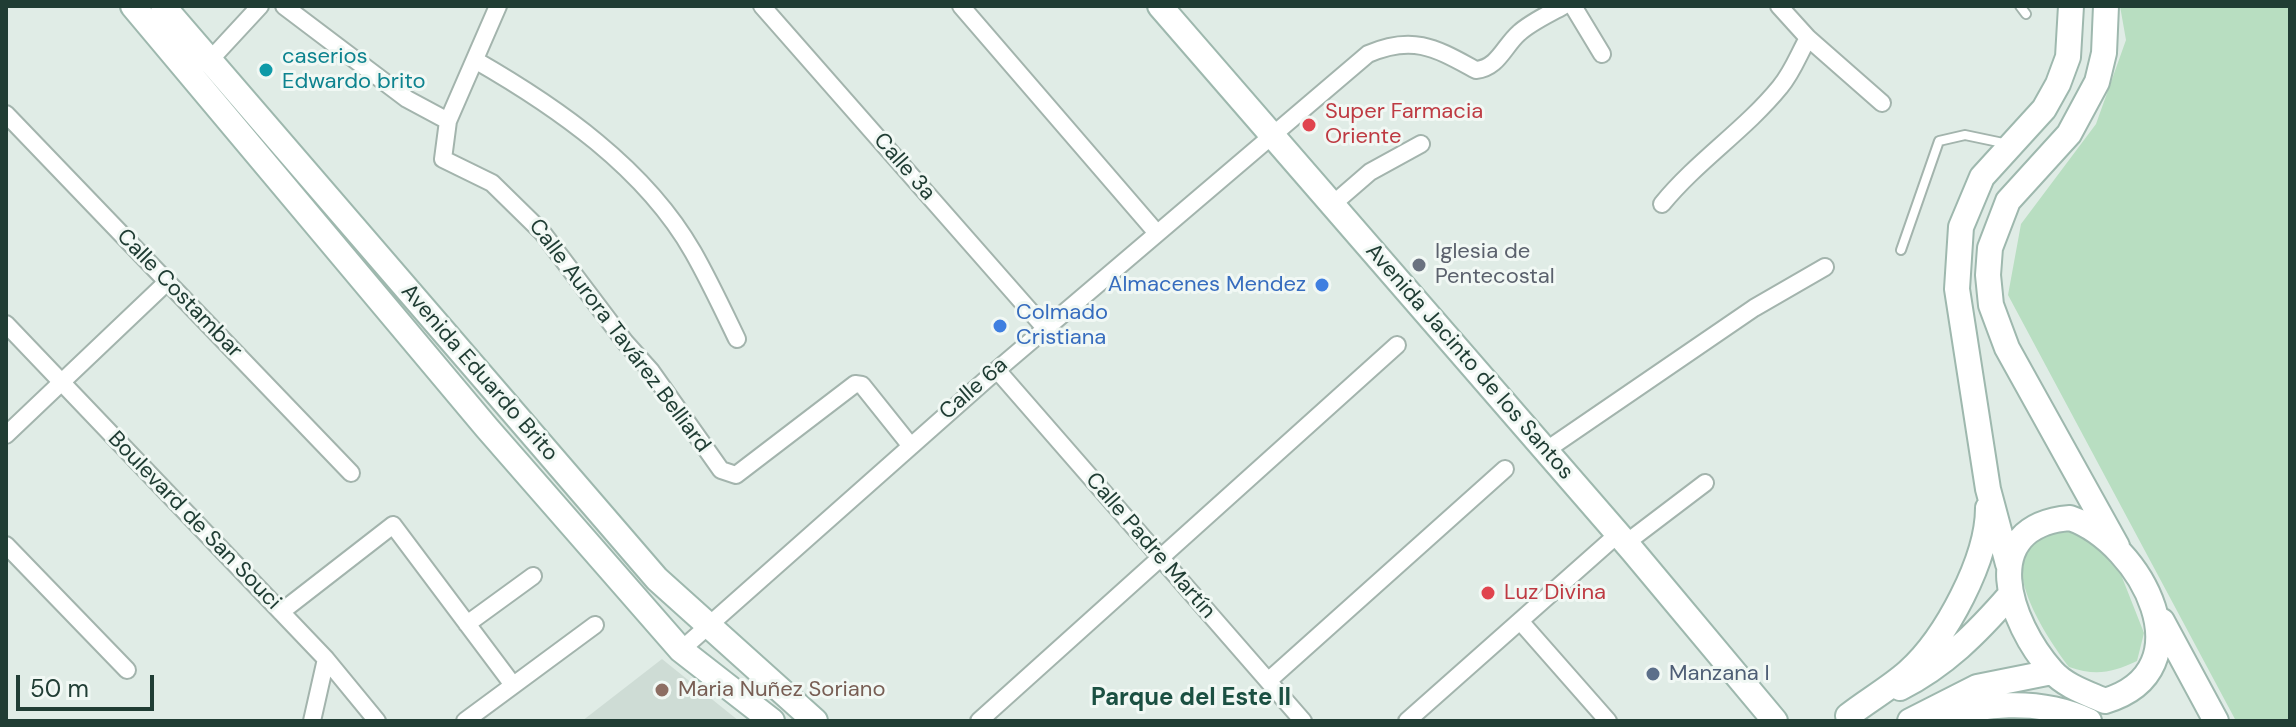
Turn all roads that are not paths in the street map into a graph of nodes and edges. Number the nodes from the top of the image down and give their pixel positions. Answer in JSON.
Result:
{"nodes":[{"id":1,"x":133,"y":6,"type":"edge"},
{"id":2,"x":163,"y":6,"type":"edge"},
{"id":3,"x":260,"y":6,"type":"edge"},
{"id":4,"x":284,"y":6,"type":"edge"},
{"id":5,"x":498,"y":6,"type":"edge"},
{"id":6,"x":762,"y":6,"type":"edge"},
{"id":7,"x":961,"y":6,"type":"edge"},
{"id":8,"x":1160,"y":6,"type":"edge"},
{"id":9,"x":1563,"y":6,"type":"edge"},
{"id":10,"x":1573,"y":6,"type":"edge"},
{"id":11,"x":1779,"y":6,"type":"edge"},
{"id":12,"x":2071,"y":6,"type":"edge"},
{"id":13,"x":2106,"y":6,"type":"edge"},
{"id":14,"x":1808,"y":38,"type":"junction"},
{"id":15,"x":1602,"y":54,"type":"dead end"},
{"id":16,"x":210,"y":60,"type":"junction"},
{"id":17,"x":475,"y":60,"type":"junction"},
{"id":18,"x":1882,"y":103,"type":"dead end"},
{"id":19,"x":6,"y":114,"type":"edge"},
{"id":20,"x":448,"y":121,"type":"junction"},
{"id":21,"x":1274,"y":135,"type":"junction"},
{"id":22,"x":1421,"y":144,"type":"dead end"},
{"id":23,"x":2009,"y":144,"type":"junction"},
{"id":24,"x":1333,"y":204,"type":"junction"},
{"id":25,"x":1662,"y":204,"type":"dead end"},
{"id":26,"x":1156,"y":232,"type":"junction"},
{"id":27,"x":1901,"y":250,"type":"dead end"},
{"id":28,"x":1825,"y":267,"type":"dead end"},
{"id":29,"x":167,"y":282,"type":"junction"},
{"id":30,"x":6,"y":324,"type":"edge"},
{"id":31,"x":1045,"y":328,"type":"junction"},
{"id":32,"x":737,"y":339,"type":"dead end"},
{"id":33,"x":1397,"y":345,"type":"dead end"},
{"id":34,"x":997,"y":370,"type":"junction"},
{"id":35,"x":61,"y":381,"type":"junction"},
{"id":36,"x":6,"y":435,"type":"edge"},
{"id":37,"x":910,"y":445,"type":"junction"},
{"id":38,"x":1545,"y":451,"type":"junction"},
{"id":39,"x":1505,"y":469,"type":"dead end"},
{"id":40,"x":351,"y":473,"type":"dead end"},
{"id":41,"x":1705,"y":483,"type":"dead end"},
{"id":42,"x":1988,"y":489,"type":"junction"},
{"id":43,"x":1622,"y":538,"type":"junction"},
{"id":44,"x":6,"y":545,"type":"edge"},
{"id":45,"x":2117,"y":546,"type":"junction"},
{"id":46,"x":1159,"y":558,"type":"junction"},
{"id":47,"x":2008,"y":564,"type":"junction"},
{"id":48,"x":533,"y":576,"type":"dead end"},
{"id":49,"x":2010,"y":595,"type":"junction"},
{"id":50,"x":2150,"y":598,"type":"junction"},
{"id":51,"x":281,"y":612,"type":"junction"},
{"id":52,"x":1520,"y":621,"type":"junction"},
{"id":53,"x":467,"y":624,"type":"junction"},
{"id":54,"x":595,"y":625,"type":"dead end"},
{"id":55,"x":707,"y":627,"type":"junction"},
{"id":56,"x":681,"y":650,"type":"junction"},
{"id":57,"x":326,"y":659,"type":"junction"},
{"id":58,"x":127,"y":670,"type":"dead end"},
{"id":59,"x":2052,"y":672,"type":"junction"},
{"id":60,"x":1268,"y":681,"type":"junction"},
{"id":61,"x":513,"y":685,"type":"junction"},
{"id":62,"x":2081,"y":691,"type":"junction"},
{"id":63,"x":1842,"y":718,"type":"edge"},
{"id":64,"x":312,"y":721,"type":"edge"},
{"id":65,"x":377,"y":721,"type":"edge"},
{"id":66,"x":465,"y":721,"type":"edge"},
{"id":67,"x":772,"y":721,"type":"edge"},
{"id":68,"x":815,"y":721,"type":"edge"},
{"id":69,"x":979,"y":721,"type":"edge"},
{"id":70,"x":1303,"y":721,"type":"edge"},
{"id":71,"x":1407,"y":721,"type":"edge"},
{"id":72,"x":1608,"y":721,"type":"edge"},
{"id":73,"x":1775,"y":721,"type":"edge"},
{"id":74,"x":1910,"y":721,"type":"edge"},
{"id":75,"x":1928,"y":721,"type":"edge"},
{"id":76,"x":2089,"y":721,"type":"edge"},
{"id":77,"x":2106,"y":721,"type":"edge"},
{"id":78,"x":2216,"y":721,"type":"edge"}],
"edges":[{"from":1,"to":56,"type":"street","name":"Avenida Eduardo Brito"},
{"from":2,"to":16,"type":"street","name":"Avenida Eduardo Brito"},
{"from":3,"to":16,"type":"street"},
{"from":4,"to":20,"type":"street"},
{"from":5,"to":17,"type":"street","name":"Calle Aurora Tavárez Belliard"},
{"from":6,"to":31,"type":"street","name":"Calle 3a"},
{"from":7,"to":26,"type":"street"},
{"from":8,"to":21,"type":"street","name":"Avenida Jacinto de los Santos"},
{"from":9,"to":21,"type":"street","name":"Calle 6a"},
{"from":10,"to":15,"type":"street"},
{"from":11,"to":14,"type":"street"},
{"from":12,"to":23,"type":"street"},
{"from":13,"to":45,"type":"street"},
{"from":14,"to":18,"type":"street"},
{"from":14,"to":25,"type":"street"},
{"from":16,"to":55,"type":"street","name":"Avenida Eduardo Brito"},
{"from":17,"to":20,"type":"street","name":"Calle Aurora Tavárez Belliard"},
{"from":17,"to":32,"type":"street"},
{"from":19,"to":29,"type":"street","name":"Calle Costambar"},
{"from":20,"to":37,"type":"street","name":"Calle Aurora Tavárez Belliard"},
{"from":21,"to":24,"type":"street","name":"Avenida Jacinto de los Santos"},
{"from":21,"to":26,"type":"street","name":"Calle 6a"},
{"from":22,"to":24,"type":"street"},
{"from":23,"to":27,"type":"lane"},
{"from":23,"to":42,"type":"street"},
{"from":24,"to":38,"type":"street","name":"Avenida Jacinto de los Santos"},
{"from":26,"to":31,"type":"street","name":"Calle 6a"},
{"from":28,"to":38,"type":"street"},
{"from":29,"to":35,"type":"street"},
{"from":29,"to":40,"type":"street","name":"Calle Costambar"},
{"from":30,"to":35,"type":"street","name":"Boulevard de San Souci"},
{"from":31,"to":34,"type":"street","name":"Calle 6a"},
{"from":33,"to":46,"type":"street"},
{"from":34,"to":37,"type":"street","name":"Calle 6a"},
{"from":34,"to":46,"type":"street","name":"Calle Padre Martín"},
{"from":35,"to":36,"type":"street"},
{"from":35,"to":51,"type":"street","name":"Boulevard de San Souci"},
{"from":37,"to":55,"type":"street","name":"Calle 6a"},
{"from":38,"to":43,"type":"street","name":"Avenida Jacinto de los Santos"},
{"from":39,"to":60,"type":"street"},
{"from":41,"to":43,"type":"street"},
{"from":42,"to":47,"type":"street"},
{"from":42,"to":63,"type":"street"},
{"from":43,"to":52,"type":"street"},
{"from":43,"to":73,"type":"street","name":"Avenida Jacinto de los Santos"},
{"from":44,"to":58,"type":"street"},
{"from":45,"to":47,"type":"street"},
{"from":45,"to":50,"type":"street"},
{"from":46,"to":60,"type":"street","name":"Calle Padre Martín"},
{"from":46,"to":69,"type":"street"},
{"from":47,"to":49,"type":"street"},
{"from":48,"to":53,"type":"street"},
{"from":49,"to":59,"type":"street"},
{"from":49,"to":63,"type":"street"},
{"from":50,"to":62,"type":"street"},
{"from":50,"to":78,"type":"street"},
{"from":51,"to":53,"type":"street"},
{"from":51,"to":57,"type":"street","name":"Boulevard de San Souci"},
{"from":52,"to":71,"type":"street"},
{"from":52,"to":72,"type":"street"},
{"from":53,"to":61,"type":"street"},
{"from":54,"to":61,"type":"street"},
{"from":55,"to":56,"type":"street","name":"Calle 6a"},
{"from":55,"to":68,"type":"street","name":"Avenida Eduardo Brito"},
{"from":56,"to":67,"type":"street","name":"Avenida Eduardo Brito"},
{"from":57,"to":64,"type":"street"},
{"from":57,"to":65,"type":"street","name":"Boulevard de San Souci"},
{"from":59,"to":62,"type":"street"},
{"from":59,"to":74,"type":"street"},
{"from":60,"to":70,"type":"street","name":"Calle Padre Martín"},
{"from":61,"to":66,"type":"street"},
{"from":62,"to":77,"type":"street"},
{"from":75,"to":76,"type":"street"}]}
